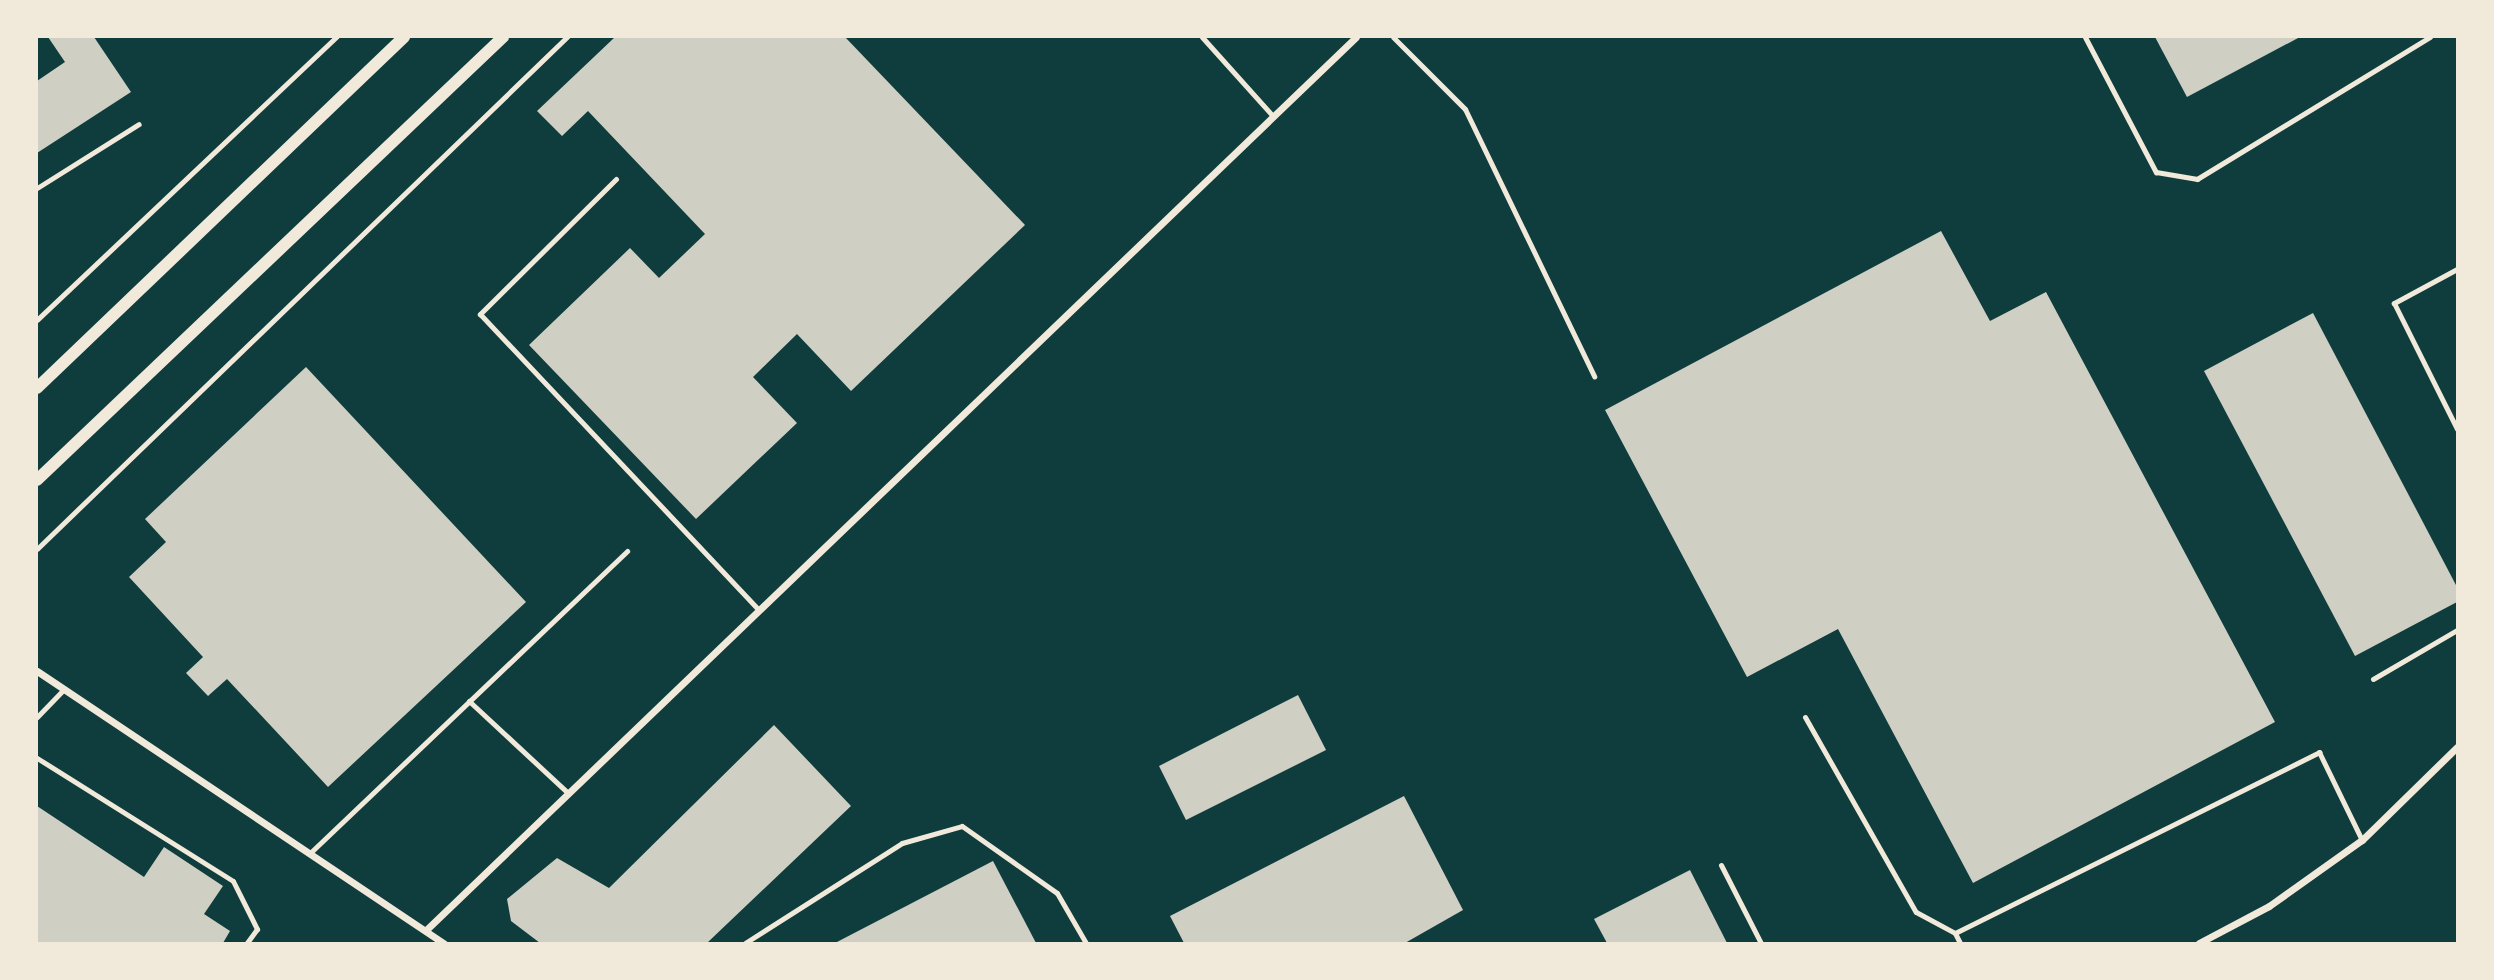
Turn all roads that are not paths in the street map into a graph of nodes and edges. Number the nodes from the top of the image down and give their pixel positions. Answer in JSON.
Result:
{"nodes":[{"id":1,"x":404,"y":37,"type":"edge"},
{"id":2,"x":503,"y":37,"type":"edge"},
{"id":3,"x":1202,"y":37,"type":"edge"},
{"id":4,"x":1356,"y":37,"type":"edge"},
{"id":5,"x":1393,"y":37,"type":"edge"},
{"id":6,"x":2085,"y":37,"type":"edge"},
{"id":7,"x":2430,"y":37,"type":"edge"},
{"id":8,"x":1273,"y":116,"type":"junction"},
{"id":9,"x":139,"y":124,"type":"dead end"},
{"id":10,"x":616,"y":179,"type":"dead end"},
{"id":11,"x":37,"y":188,"type":"edge"},
{"id":12,"x":2457,"y":269,"type":"edge"},
{"id":13,"x":1594,"y":376,"type":"dead end"},
{"id":14,"x":37,"y":388,"type":"edge"},
{"id":15,"x":2457,"y":429,"type":"edge"},
{"id":16,"x":37,"y":480,"type":"edge"},
{"id":17,"x":627,"y":551,"type":"dead end"},
{"id":18,"x":759,"y":610,"type":"junction"},
{"id":19,"x":2457,"y":630,"type":"edge"},
{"id":20,"x":37,"y":671,"type":"edge"},
{"id":21,"x":2372,"y":679,"type":"dead end"},
{"id":22,"x":64,"y":689,"type":"junction"},
{"id":23,"x":469,"y":701,"type":"junction"},
{"id":24,"x":37,"y":717,"type":"edge"},
{"id":25,"x":1805,"y":717,"type":"dead end"},
{"id":26,"x":2457,"y":747,"type":"edge"},
{"id":27,"x":37,"y":758,"type":"edge"},
{"id":28,"x":568,"y":793,"type":"junction"},
{"id":29,"x":2362,"y":841,"type":"junction"},
{"id":30,"x":310,"y":853,"type":"junction"},
{"id":31,"x":1721,"y":865,"type":"dead end"},
{"id":32,"x":426,"y":930,"type":"junction"},
{"id":33,"x":1955,"y":933,"type":"junction"},
{"id":34,"x":247,"y":943,"type":"edge"},
{"id":35,"x":444,"y":943,"type":"edge"},
{"id":36,"x":745,"y":943,"type":"edge"},
{"id":37,"x":1086,"y":943,"type":"edge"},
{"id":38,"x":1761,"y":943,"type":"edge"},
{"id":39,"x":1960,"y":943,"type":"edge"},
{"id":40,"x":2199,"y":943,"type":"edge"}],
"edges":[{"from":1,"to":14,"type":"street"},
{"from":2,"to":16,"type":"street"},
{"from":3,"to":8,"type":"lane"},
{"from":4,"to":8,"type":"street"},
{"from":5,"to":13,"type":"lane"},
{"from":6,"to":7,"type":"lane"},
{"from":8,"to":18,"type":"street"},
{"from":9,"to":11,"type":"lane"},
{"from":10,"to":18,"type":"lane"},
{"from":12,"to":15,"type":"lane"},
{"from":17,"to":23,"type":"lane"},
{"from":18,"to":28,"type":"street"},
{"from":19,"to":21,"type":"lane"},
{"from":20,"to":22,"type":"street"},
{"from":22,"to":24,"type":"lane"},
{"from":22,"to":30,"type":"street"},
{"from":23,"to":28,"type":"lane"},
{"from":23,"to":30,"type":"lane"},
{"from":25,"to":33,"type":"lane"},
{"from":26,"to":29,"type":"street"},
{"from":27,"to":34,"type":"lane"},
{"from":28,"to":32,"type":"street"},
{"from":29,"to":33,"type":"lane"},
{"from":29,"to":40,"type":"street"},
{"from":30,"to":32,"type":"street"},
{"from":31,"to":38,"type":"lane"},
{"from":32,"to":35,"type":"street"},
{"from":33,"to":39,"type":"lane"},
{"from":36,"to":37,"type":"lane"}]}
